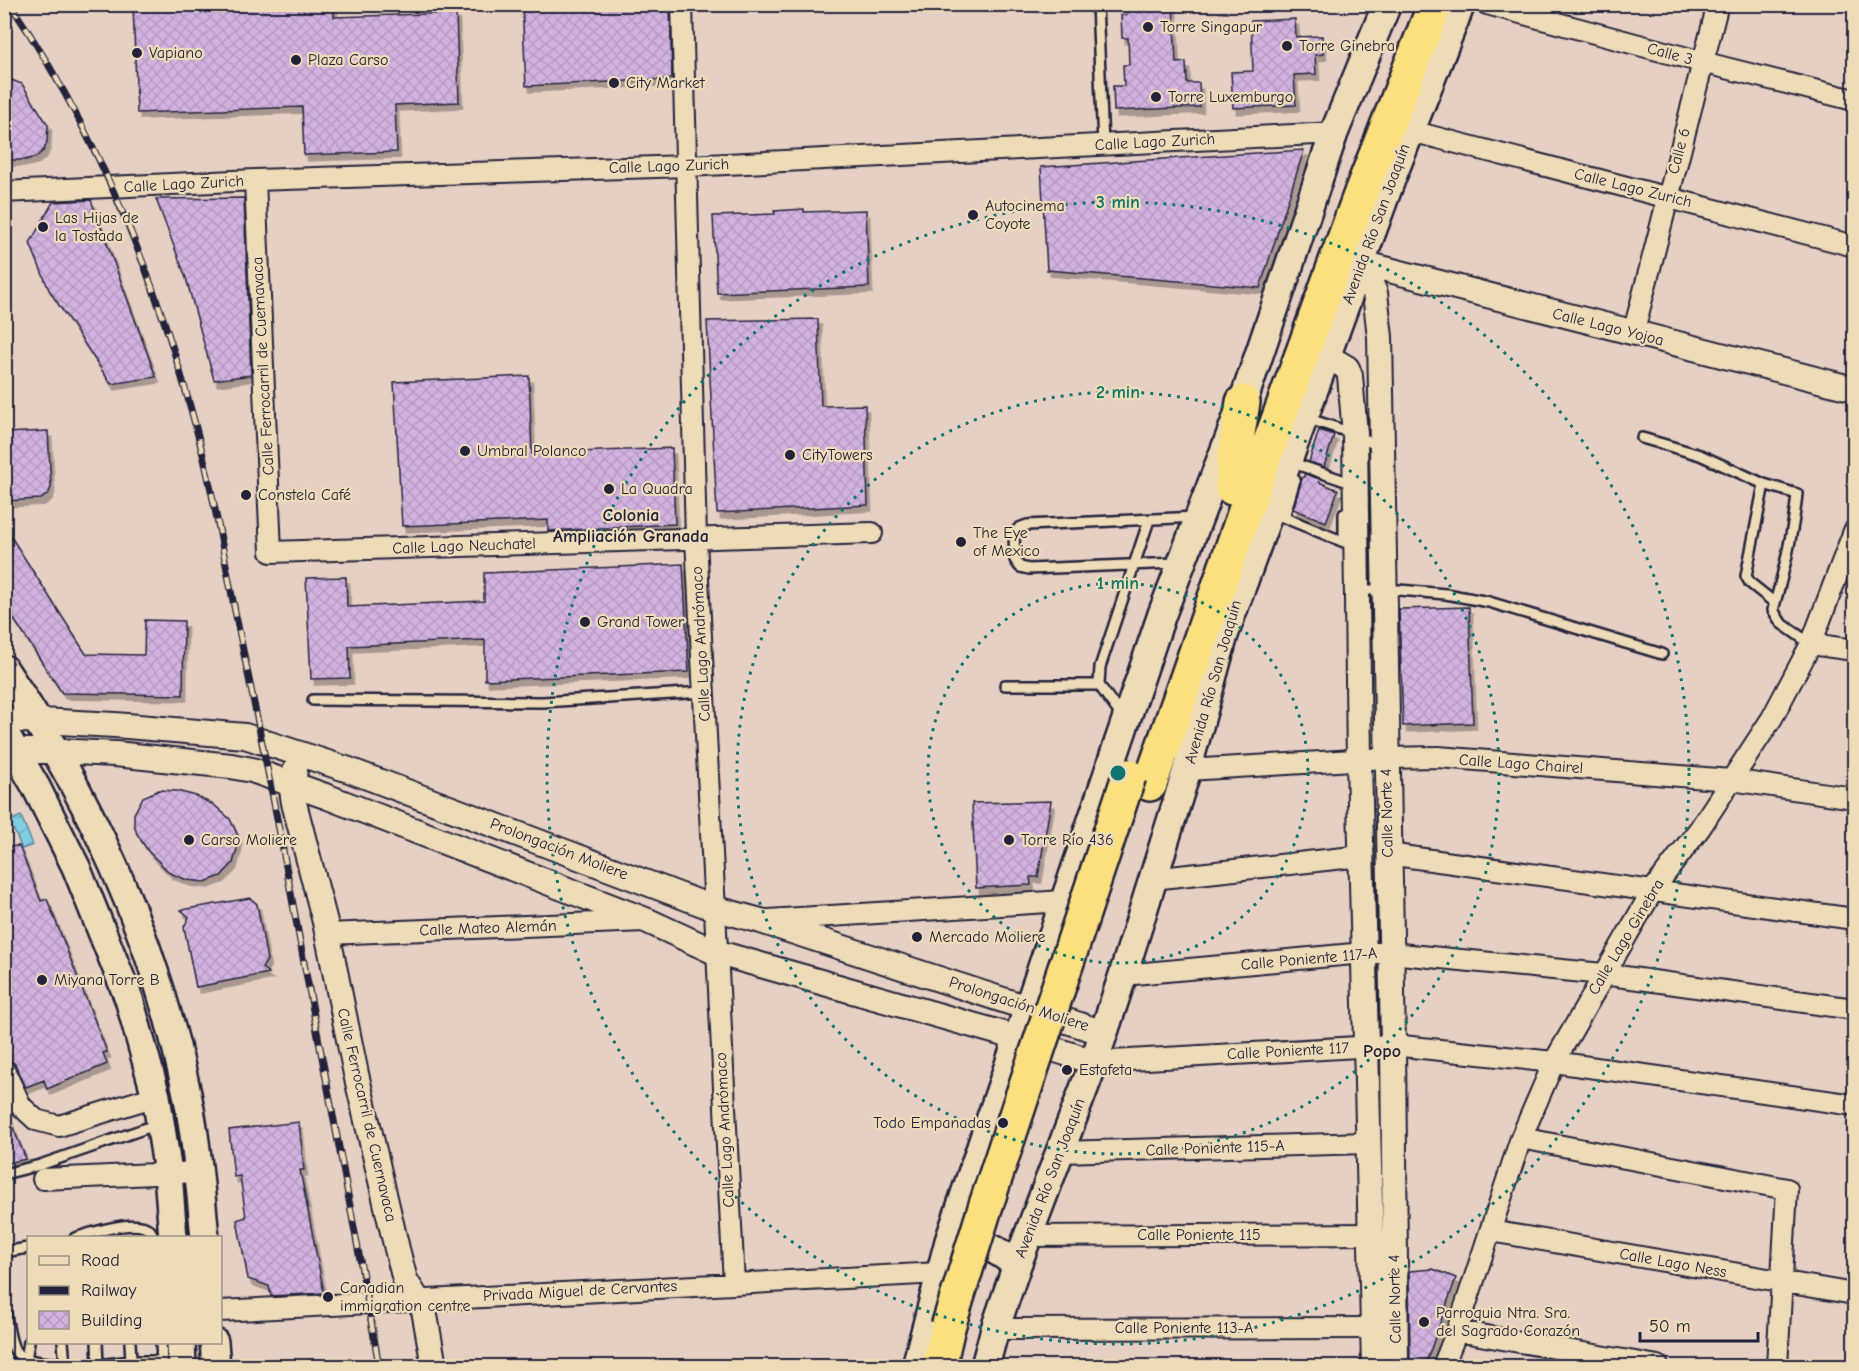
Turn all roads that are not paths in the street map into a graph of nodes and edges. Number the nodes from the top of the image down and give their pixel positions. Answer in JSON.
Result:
{"nodes":[{"id":1,"x":682,"y":4,"type":"edge"},
{"id":2,"x":1097,"y":4,"type":"edge"},
{"id":3,"x":1387,"y":4,"type":"edge"},
{"id":4,"x":1413,"y":4,"type":"edge"},
{"id":5,"x":1435,"y":4,"type":"edge"},
{"id":6,"x":1461,"y":4,"type":"edge"},
{"id":7,"x":1487,"y":4,"type":"edge"},
{"id":8,"x":1718,"y":4,"type":"edge"},
{"id":9,"x":1702,"y":62,"type":"junction"},
{"id":10,"x":1854,"y":100,"type":"edge"},
{"id":11,"x":1411,"y":131,"type":"junction"},
{"id":12,"x":1334,"y":133,"type":"junction"},
{"id":13,"x":1103,"y":145,"type":"junction"},
{"id":14,"x":687,"y":166,"type":"junction"},
{"id":15,"x":255,"y":180,"type":"junction"},
{"id":16,"x":4,"y":192,"type":"edge"},
{"id":17,"x":1667,"y":197,"type":"junction"},
{"id":18,"x":1854,"y":246,"type":"edge"},
{"id":19,"x":1362,"y":263,"type":"junction"},
{"id":20,"x":1633,"y":334,"type":"junction"},
{"id":21,"x":1325,"y":355,"type":"junction"},
{"id":22,"x":1854,"y":389,"type":"edge"},
{"id":23,"x":1243,"y":402,"type":"junction"},
{"id":24,"x":1309,"y":423,"type":"junction"},
{"id":25,"x":1350,"y":433,"type":"junction"},
{"id":26,"x":1642,"y":438,"type":"dead end"},
{"id":27,"x":1382,"y":448,"type":"junction"},
{"id":28,"x":1296,"y":460,"type":"junction"},
{"id":29,"x":1764,"y":484,"type":"junction"},
{"id":30,"x":1348,"y":490,"type":"junction"},
{"id":31,"x":1259,"y":502,"type":"junction"},
{"id":32,"x":1199,"y":517,"type":"junction"},
{"id":33,"x":1149,"y":520,"type":"junction"},
{"id":34,"x":872,"y":533,"type":"dead end"},
{"id":35,"x":1854,"y":533,"type":"edge"},
{"id":36,"x":696,"y":539,"type":"junction"},
{"id":37,"x":1350,"y":545,"type":"junction"},
{"id":38,"x":271,"y":552,"type":"joint"},
{"id":39,"x":1182,"y":563,"type":"junction"},
{"id":40,"x":1134,"y":564,"type":"junction"},
{"id":41,"x":1357,"y":590,"type":"junction"},
{"id":42,"x":1385,"y":590,"type":"junction"},
{"id":43,"x":1775,"y":603,"type":"junction"},
{"id":44,"x":1811,"y":644,"type":"junction"},
{"id":45,"x":1854,"y":650,"type":"edge"},
{"id":46,"x":1662,"y":654,"type":"dead end"},
{"id":47,"x":4,"y":669,"type":"edge"},
{"id":48,"x":1005,"y":685,"type":"dead end"},
{"id":49,"x":1099,"y":685,"type":"junction"},
{"id":50,"x":704,"y":692,"type":"junction"},
{"id":51,"x":313,"y":700,"type":"dead end"},
{"id":52,"x":4,"y":719,"type":"edge"},
{"id":53,"x":39,"y":720,"type":"junction"},
{"id":54,"x":1126,"y":722,"type":"junction"},
{"id":55,"x":8,"y":744,"type":"edge"},
{"id":56,"x":54,"y":751,"type":"junction"},
{"id":57,"x":300,"y":753,"type":"junction"},
{"id":58,"x":1386,"y":758,"type":"junction"},
{"id":59,"x":1359,"y":761,"type":"junction"},
{"id":60,"x":325,"y":762,"type":"junction"},
{"id":61,"x":1187,"y":770,"type":"junction"},
{"id":62,"x":1731,"y":780,"type":"junction"},
{"id":63,"x":291,"y":784,"type":"junction"},
{"id":64,"x":315,"y":792,"type":"junction"},
{"id":65,"x":1854,"y":798,"type":"edge"},
{"id":66,"x":1388,"y":854,"type":"junction"},
{"id":67,"x":1362,"y":856,"type":"junction"},
{"id":68,"x":308,"y":860,"type":"junction"},
{"id":69,"x":1152,"y":879,"type":"junction"},
{"id":70,"x":1653,"y":890,"type":"junction"},
{"id":71,"x":1064,"y":901,"type":"junction"},
{"id":72,"x":713,"y":908,"type":"junction"},
{"id":73,"x":1854,"y":919,"type":"edge"},
{"id":74,"x":648,"y":921,"type":"junction"},
{"id":75,"x":761,"y":921,"type":"junction"},
{"id":76,"x":138,"y":923,"type":"junction"},
{"id":77,"x":327,"y":934,"type":"junction"},
{"id":78,"x":104,"y":937,"type":"junction"},
{"id":79,"x":715,"y":952,"type":"junction"},
{"id":80,"x":1390,"y":952,"type":"junction"},
{"id":81,"x":1364,"y":953,"type":"junction"},
{"id":82,"x":1603,"y":974,"type":"junction"},
{"id":83,"x":1123,"y":975,"type":"junction"},
{"id":84,"x":1029,"y":1007,"type":"junction"},
{"id":85,"x":1854,"y":1009,"type":"edge"},
{"id":86,"x":1104,"y":1033,"type":"junction"},
{"id":87,"x":1018,"y":1038,"type":"junction"},
{"id":88,"x":1393,"y":1045,"type":"junction"},
{"id":89,"x":1367,"y":1046,"type":"junction"},
{"id":90,"x":1094,"y":1062,"type":"junction"},
{"id":91,"x":1554,"y":1062,"type":"junction"},
{"id":92,"x":4,"y":1070,"type":"edge"},
{"id":93,"x":156,"y":1096,"type":"junction"},
{"id":94,"x":1854,"y":1105,"type":"edge"},
{"id":95,"x":160,"y":1123,"type":"junction"},
{"id":96,"x":1521,"y":1138,"type":"junction"},
{"id":97,"x":1368,"y":1143,"type":"junction"},
{"id":98,"x":1061,"y":1152,"type":"junction"},
{"id":99,"x":199,"y":1172,"type":"junction"},
{"id":100,"x":168,"y":1173,"type":"junction"},
{"id":101,"x":4,"y":1174,"type":"edge"},
{"id":102,"x":44,"y":1179,"type":"dead end"},
{"id":103,"x":124,"y":1226,"type":"junction"},
{"id":104,"x":1491,"y":1231,"type":"junction"},
{"id":105,"x":1370,"y":1234,"type":"junction"},
{"id":106,"x":93,"y":1235,"type":"edge"},
{"id":107,"x":125,"y":1236,"type":"edge"},
{"id":108,"x":153,"y":1236,"type":"edge"},
{"id":109,"x":173,"y":1236,"type":"edge"},
{"id":110,"x":206,"y":1236,"type":"edge"},
{"id":111,"x":1028,"y":1236,"type":"junction"},
{"id":112,"x":949,"y":1240,"type":"junction"},
{"id":113,"x":27,"y":1248,"type":"edge"},
{"id":114,"x":4,"y":1252,"type":"edge"},
{"id":115,"x":1017,"y":1265,"type":"junction"},
{"id":116,"x":940,"y":1273,"type":"junction"},
{"id":117,"x":1781,"y":1282,"type":"junction"},
{"id":118,"x":734,"y":1284,"type":"junction"},
{"id":119,"x":1854,"y":1294,"type":"edge"},
{"id":120,"x":418,"y":1299,"type":"junction"},
{"id":121,"x":4,"y":1304,"type":"edge"},
{"id":122,"x":222,"y":1311,"type":"edge"},
{"id":123,"x":1374,"y":1328,"type":"junction"},
{"id":124,"x":970,"y":1330,"type":"junction"},
{"id":125,"x":1457,"y":1331,"type":"junction"},
{"id":126,"x":29,"y":1344,"type":"edge"},
{"id":127,"x":63,"y":1344,"type":"edge"},
{"id":128,"x":97,"y":1344,"type":"edge"},
{"id":129,"x":130,"y":1344,"type":"edge"},
{"id":130,"x":162,"y":1344,"type":"edge"},
{"id":131,"x":214,"y":1344,"type":"edge"},
{"id":132,"x":26,"y":1359,"type":"junction"},
{"id":133,"x":172,"y":1359,"type":"edge"},
{"id":134,"x":131,"y":1361,"type":"junction"},
{"id":135,"x":65,"y":1364,"type":"junction"},
{"id":136,"x":98,"y":1365,"type":"junction"},
{"id":137,"x":216,"y":1366,"type":"edge"},
{"id":138,"x":434,"y":1366,"type":"edge"},
{"id":139,"x":916,"y":1366,"type":"edge"},
{"id":140,"x":939,"y":1366,"type":"edge"},
{"id":141,"x":961,"y":1366,"type":"edge"},
{"id":142,"x":985,"y":1366,"type":"edge"},
{"id":143,"x":1374,"y":1366,"type":"edge"},
{"id":144,"x":1396,"y":1366,"type":"edge"},
{"id":145,"x":1443,"y":1366,"type":"edge"},
{"id":146,"x":1658,"y":1366,"type":"edge"},
{"id":147,"x":1777,"y":1366,"type":"edge"}],
"edges":[{"from":1,"to":14,"type":"street","name":"Calle Lago Andrómaco"},
{"from":2,"to":13,"type":"lane"},
{"from":3,"to":12,"type":"main road"},
{"from":4,"to":31,"type":"highway","name":"Avenida Río San Joaquín"},
{"from":5,"to":31,"type":"highway","name":"Avenida Río San Joaquín"},
{"from":6,"to":11,"type":"main road","name":"Avenida Río San Joaquín"},
{"from":7,"to":9,"type":"street","name":"Calle 3"},
{"from":8,"to":9,"type":"street","name":"Calle 6"},
{"from":9,"to":10,"type":"street","name":"Calle 3"},
{"from":9,"to":17,"type":"street","name":"Calle 6"},
{"from":11,"to":17,"type":"street","name":"Calle Lago Zurich"},
{"from":11,"to":19,"type":"main road","name":"Avenida Río San Joaquín"},
{"from":12,"to":13,"type":"street","name":"Calle Lago Zurich"},
{"from":12,"to":23,"type":"main road"},
{"from":13,"to":14,"type":"street","name":"Calle Lago Zurich"},
{"from":14,"to":15,"type":"street","name":"Calle Lago Zurich"},
{"from":14,"to":36,"type":"street","name":"Calle Lago Andrómaco"},
{"from":15,"to":16,"type":"street","name":"Calle Lago Zurich"},
{"from":15,"to":38,"type":"street","name":"Calle Ferrocarril de Cuernavaca"},
{"from":17,"to":18,"type":"street","name":"Calle Lago Zurich"},
{"from":17,"to":20,"type":"street","name":"Calle 6"},
{"from":19,"to":20,"type":"street","name":"Calle Lago Yojoa"},
{"from":19,"to":21,"type":"main road","name":"Avenida Río San Joaquín"},
{"from":19,"to":27,"type":"street","name":"Calle Norte 4"},
{"from":20,"to":22,"type":"street","name":"Calle Lago Yojoa"},
{"from":21,"to":24,"type":"main road","name":"Avenida Río San Joaquín"},
{"from":21,"to":25,"type":"street","name":"Calle Norte 4"},
{"from":23,"to":31,"type":"highway"},
{"from":23,"to":32,"type":"main road"},
{"from":24,"to":25,"type":"lane"},
{"from":24,"to":28,"type":"main road","name":"Avenida Río San Joaquín"},
{"from":24,"to":31,"type":"highway"},
{"from":25,"to":27,"type":"lane"},
{"from":25,"to":30,"type":"street","name":"Calle Norte 4"},
{"from":26,"to":29,"type":"lane"},
{"from":27,"to":42,"type":"street","name":"Calle Norte 4"},
{"from":28,"to":30,"type":"lane"},
{"from":28,"to":31,"type":"main road","name":"Avenida Río San Joaquín"},
{"from":29,"to":43,"type":"lane"},
{"from":29,"to":43,"type":"lane"},
{"from":30,"to":37,"type":"street","name":"Calle Norte 4"},
{"from":31,"to":37,"type":"lane"},
{"from":31,"to":61,"type":"main road","name":"Avenida Río San Joaquín"},
{"from":31,"to":124,"type":"highway","name":"Avenida Río San Joaquín"},
{"from":32,"to":33,"type":"lane"},
{"from":32,"to":39,"type":"main road"},
{"from":33,"to":40,"type":"lane"},
{"from":33,"to":40,"type":"lane"},
{"from":34,"to":36,"type":"street","name":"Calle Lago Neuchatel"},
{"from":35,"to":44,"type":"street","name":"Calle Lago Ginebra"},
{"from":36,"to":38,"type":"street","name":"Calle Lago Neuchatel"},
{"from":36,"to":50,"type":"street","name":"Calle Lago Andrómaco"},
{"from":37,"to":41,"type":"street","name":"Calle Norte 4"},
{"from":39,"to":40,"type":"lane"},
{"from":39,"to":54,"type":"main road"},
{"from":40,"to":49,"type":"lane"},
{"from":41,"to":42,"type":"lane"},
{"from":41,"to":59,"type":"street","name":"Calle Norte 4"},
{"from":42,"to":46,"type":"lane"},
{"from":42,"to":58,"type":"street","name":"Calle Norte 4"},
{"from":43,"to":44,"type":"lane"},
{"from":44,"to":45,"type":"street"},
{"from":44,"to":62,"type":"street","name":"Calle Lago Ginebra"},
{"from":47,"to":53,"type":"main road"},
{"from":48,"to":49,"type":"lane"},
{"from":49,"to":54,"type":"lane"},
{"from":50,"to":51,"type":"lane"},
{"from":50,"to":72,"type":"street","name":"Calle Lago Andrómaco"},
{"from":52,"to":53,"type":"street","name":"Prolongación Moliere"},
{"from":53,"to":56,"type":"main road"},
{"from":53,"to":57,"type":"street","name":"Prolongación Moliere"},
{"from":54,"to":71,"type":"main road"},
{"from":55,"to":56,"type":"street","name":"Prolongación Moliere"},
{"from":55,"to":78,"type":"main road"},
{"from":56,"to":63,"type":"street","name":"Prolongación Moliere"},
{"from":56,"to":76,"type":"main road"},
{"from":57,"to":60,"type":"street","name":"Prolongación Moliere"},
{"from":57,"to":63,"type":"street","name":"Calle Ferrocarril de Cuernavaca"},
{"from":58,"to":59,"type":"street","name":"Calle Lago Chairel"},
{"from":58,"to":62,"type":"street","name":"Calle Lago Chairel"},
{"from":58,"to":66,"type":"street","name":"Calle Norte 4"},
{"from":59,"to":61,"type":"street","name":"Calle Lago Chairel"},
{"from":59,"to":67,"type":"street","name":"Calle Norte 4"},
{"from":60,"to":64,"type":"street","name":"Calle Ferrocarril de Cuernavaca"},
{"from":60,"to":72,"type":"street","name":"Prolongación Moliere"},
{"from":61,"to":69,"type":"main road","name":"Avenida Río San Joaquín"},
{"from":62,"to":65,"type":"street","name":"Calle Lago Chairel"},
{"from":62,"to":70,"type":"street","name":"Calle Lago Ginebra"},
{"from":63,"to":64,"type":"street","name":"Prolongación Moliere"},
{"from":63,"to":68,"type":"street","name":"Calle Ferrocarril de Cuernavaca"},
{"from":64,"to":68,"type":"street","name":"Calle Ferrocarril de Cuernavaca"},
{"from":64,"to":74,"type":"street","name":"Prolongación Moliere"},
{"from":66,"to":70,"type":"street"},
{"from":66,"to":80,"type":"street","name":"Calle Norte 4"},
{"from":67,"to":69,"type":"street"},
{"from":67,"to":81,"type":"street","name":"Calle Norte 4"},
{"from":68,"to":77,"type":"street","name":"Calle Ferrocarril de Cuernavaca"},
{"from":69,"to":83,"type":"main road","name":"Avenida Río San Joaquín"},
{"from":70,"to":73,"type":"street"},
{"from":70,"to":82,"type":"street","name":"Calle Lago Ginebra"},
{"from":71,"to":75,"type":"street"},
{"from":71,"to":84,"type":"main road"},
{"from":72,"to":75,"type":"street","name":"Prolongación Moliere"},
{"from":72,"to":79,"type":"street","name":"Calle Lago Andrómaco"},
{"from":74,"to":77,"type":"street","name":"Calle Mateo Alemán"},
{"from":74,"to":79,"type":"street","name":"Prolongación Moliere"},
{"from":75,"to":84,"type":"street","name":"Prolongación Moliere"},
{"from":76,"to":78,"type":"main road"},
{"from":76,"to":99,"type":"main road"},
{"from":77,"to":120,"type":"street","name":"Calle Ferrocarril de Cuernavaca"},
{"from":78,"to":93,"type":"main road"},
{"from":79,"to":87,"type":"street","name":"Prolongación Moliere"},
{"from":79,"to":118,"type":"street","name":"Calle Lago Andrómaco"},
{"from":80,"to":81,"type":"street","name":"Calle Poniente 117-A"},
{"from":80,"to":82,"type":"street","name":"Calle Poniente 117-A"},
{"from":80,"to":88,"type":"street","name":"Calle Norte 4"},
{"from":81,"to":83,"type":"street","name":"Calle Poniente 117-A"},
{"from":81,"to":89,"type":"street","name":"Calle Norte 4"},
{"from":82,"to":85,"type":"street","name":"Calle Poniente 117-A"},
{"from":82,"to":91,"type":"street","name":"Calle Lago Ginebra"},
{"from":83,"to":86,"type":"main road","name":"Avenida Río San Joaquín"},
{"from":84,"to":86,"type":"street","name":"Prolongación Moliere"},
{"from":84,"to":87,"type":"main road"},
{"from":86,"to":90,"type":"main road","name":"Avenida Río San Joaquín"},
{"from":87,"to":90,"type":"street","name":"Prolongación Moliere"},
{"from":87,"to":112,"type":"main road"},
{"from":88,"to":89,"type":"street","name":"Calle Poniente 117"},
{"from":88,"to":91,"type":"street","name":"Calle Poniente 117"},
{"from":88,"to":144,"type":"street","name":"Calle Norte 4"},
{"from":89,"to":90,"type":"street","name":"Calle Poniente 117"},
{"from":89,"to":97,"type":"street","name":"Calle Norte 4"},
{"from":90,"to":98,"type":"main road","name":"Avenida Río San Joaquín"},
{"from":91,"to":94,"type":"street","name":"Calle Poniente 117"},
{"from":91,"to":96,"type":"street","name":"Calle Lago Ginebra"},
{"from":92,"to":93,"type":"street"},
{"from":93,"to":95,"type":"main road"},
{"from":95,"to":100,"type":"main road"},
{"from":95,"to":101,"type":"lane"},
{"from":96,"to":104,"type":"street","name":"Calle Lago Ginebra"},
{"from":96,"to":117,"type":"street"},
{"from":97,"to":98,"type":"street","name":"Calle Poniente 115-A"},
{"from":97,"to":105,"type":"street","name":"Calle Norte 4"},
{"from":98,"to":111,"type":"main road","name":"Avenida Río San Joaquín"},
{"from":99,"to":100,"type":"street"},
{"from":99,"to":110,"type":"main road"},
{"from":100,"to":102,"type":"street"},
{"from":100,"to":109,"type":"main road"},
{"from":103,"to":106,"type":"lane"},
{"from":103,"to":107,"type":"lane"},
{"from":103,"to":108,"type":"lane"},
{"from":104,"to":117,"type":"street","name":"Calle Lago Ness"},
{"from":104,"to":125,"type":"street","name":"Calle Lago Ginebra"},
{"from":105,"to":111,"type":"street","name":"Calle Poniente 115"},
{"from":105,"to":123,"type":"street","name":"Calle Norte 4"},
{"from":111,"to":115,"type":"main road","name":"Avenida Río San Joaquín"},
{"from":112,"to":115,"type":"main road"},
{"from":112,"to":116,"type":"main road"},
{"from":113,"to":114,"type":"lane"},
{"from":115,"to":124,"type":"main road","name":"Avenida Río San Joaquín"},
{"from":116,"to":118,"type":"street","name":"Privada Miguel de Cervantes"},
{"from":116,"to":139,"type":"main road"},
{"from":117,"to":119,"type":"street","name":"Calle Lago Ness"},
{"from":117,"to":147,"type":"street"},
{"from":118,"to":120,"type":"street","name":"Privada Miguel de Cervantes"},
{"from":120,"to":122,"type":"street","name":"Privada Miguel de Cervantes"},
{"from":120,"to":138,"type":"street","name":"Calle Ferrocarril de Cuernavaca"},
{"from":121,"to":132,"type":"lane"},
{"from":123,"to":124,"type":"street","name":"Calle Poniente 113-A"},
{"from":123,"to":143,"type":"street","name":"Calle Norte 4"},
{"from":124,"to":140,"type":"highway","name":"Avenida Río San Joaquín"},
{"from":124,"to":141,"type":"highway","name":"Avenida Río San Joaquín"},
{"from":124,"to":142,"type":"main road","name":"Avenida Río San Joaquín"},
{"from":125,"to":145,"type":"street","name":"Calle Lago Ginebra"},
{"from":125,"to":146,"type":"street"},
{"from":126,"to":132,"type":"lane"},
{"from":127,"to":135,"type":"lane"},
{"from":128,"to":136,"type":"lane"},
{"from":129,"to":134,"type":"lane"},
{"from":130,"to":133,"type":"lane"},
{"from":131,"to":137,"type":"main road"},
{"from":132,"to":135,"type":"lane"},
{"from":133,"to":134,"type":"lane"},
{"from":134,"to":136,"type":"lane"},
{"from":135,"to":136,"type":"lane"}]}
